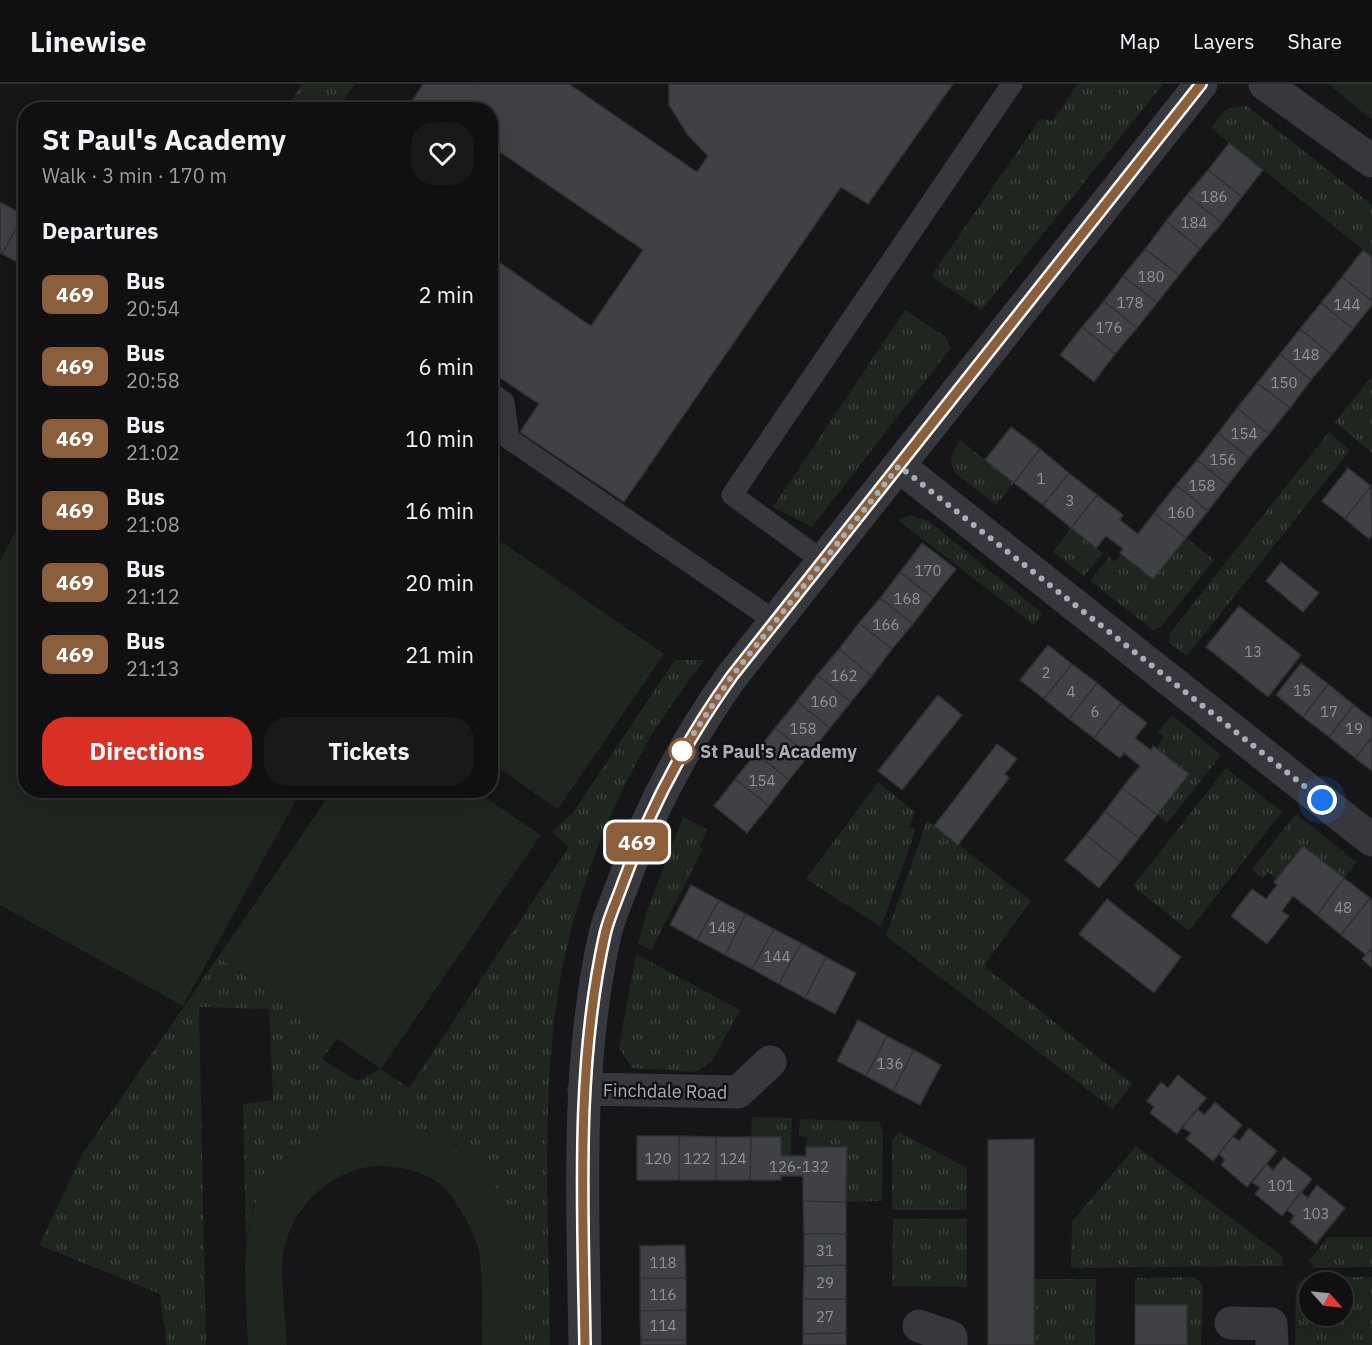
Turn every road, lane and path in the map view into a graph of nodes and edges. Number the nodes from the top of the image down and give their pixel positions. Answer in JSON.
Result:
{"nodes":[{"id":1,"x":1012,"y":84,"type":"edge"},
{"id":2,"x":1201,"y":84,"type":"edge"},
{"id":3,"x":1265,"y":84,"type":"edge"},
{"id":4,"x":1372,"y":161,"type":"edge"},
{"id":5,"x":498,"y":398,"type":"edge"},
{"id":6,"x":899,"y":466,"type":"junction"},
{"id":7,"x":823,"y":561,"type":"junction"},
{"id":8,"x":775,"y":621,"type":"junction"},
{"id":9,"x":1372,"y":840,"type":"edge"},
{"id":10,"x":770,"y":1062,"type":"dead end"},
{"id":11,"x":584,"y":1089,"type":"junction"},
{"id":12,"x":1231,"y":1323,"type":"dead end"},
{"id":13,"x":920,"y":1326,"type":"dead end"},
{"id":14,"x":585,"y":1345,"type":"edge"},
{"id":15,"x":951,"y":1345,"type":"edge"},
{"id":16,"x":1272,"y":1345,"type":"edge"}],
"edges":[{"from":1,"to":7,"type":"lane"},
{"from":2,"to":6,"type":"street"},
{"from":3,"to":4,"type":"street"},
{"from":5,"to":8,"type":"lane"},
{"from":6,"to":7,"type":"street"},
{"from":6,"to":9,"type":"street"},
{"from":7,"to":8,"type":"street"},
{"from":8,"to":11,"type":"street"},
{"from":10,"to":11,"type":"street","name":"Finchdale Road"},
{"from":11,"to":14,"type":"street"},
{"from":12,"to":16,"type":"street"},
{"from":13,"to":15,"type":"street"}]}
